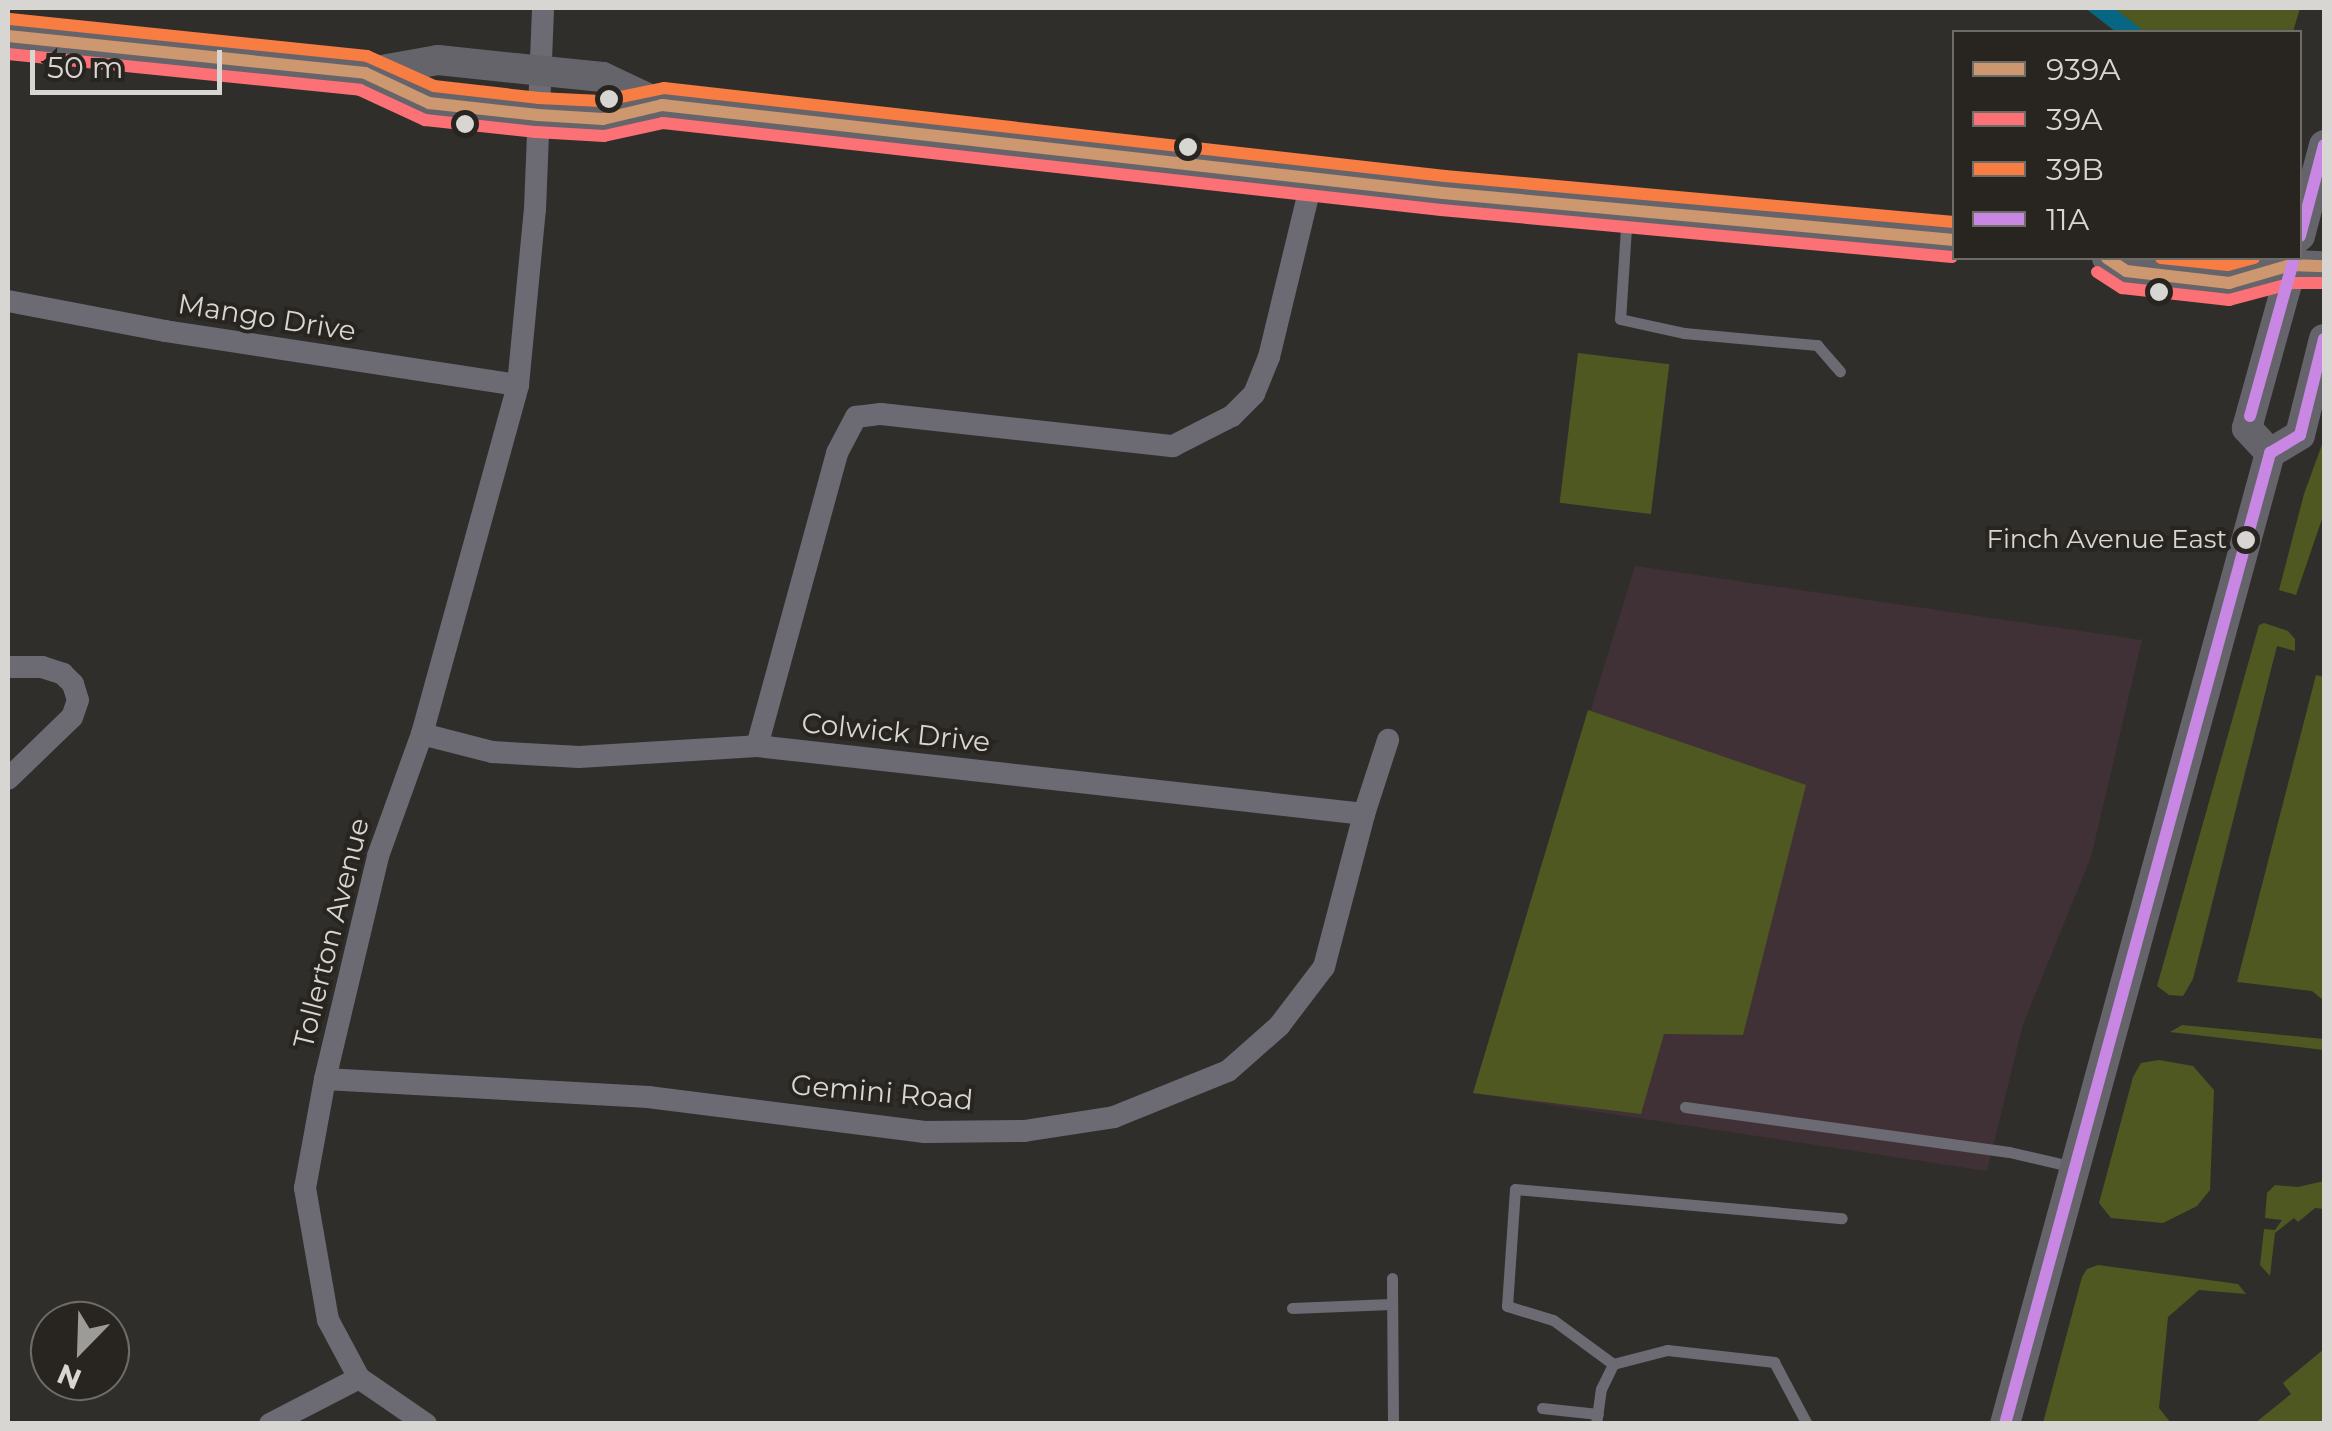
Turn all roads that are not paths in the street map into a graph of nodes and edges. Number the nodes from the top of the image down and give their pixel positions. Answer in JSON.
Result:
{"nodes":[{"id":1,"x":543,"y":8,"type":"edge"},
{"id":2,"x":8,"y":36,"type":"edge"},
{"id":3,"x":540,"y":70,"type":"junction"},
{"id":4,"x":364,"y":74,"type":"junction"},
{"id":5,"x":662,"y":106,"type":"junction"},
{"id":6,"x":538,"y":115,"type":"junction"},
{"id":7,"x":2324,"y":145,"type":"edge"},
{"id":8,"x":1312,"y":179,"type":"junction"},
{"id":9,"x":1627,"y":212,"type":"junction"},
{"id":10,"x":2302,"y":216,"type":"edge"},
{"id":11,"x":1952,"y":240,"type":"edge"},
{"id":12,"x":2109,"y":260,"type":"edge"},
{"id":13,"x":2278,"y":260,"type":"edge"},
{"id":14,"x":2289,"y":260,"type":"edge"},
{"id":15,"x":8,"y":301,"type":"edge"},
{"id":16,"x":2324,"y":339,"type":"edge"},
{"id":17,"x":1840,"y":371,"type":"dead end"},
{"id":18,"x":518,"y":385,"type":"junction"},
{"id":19,"x":2270,"y":453,"type":"junction"},
{"id":20,"x":8,"y":667,"type":"edge"},
{"id":21,"x":422,"y":734,"type":"junction"},
{"id":22,"x":1388,"y":740,"type":"dead end"},
{"id":23,"x":757,"y":746,"type":"junction"},
{"id":24,"x":8,"y":779,"type":"edge"},
{"id":25,"x":1364,"y":814,"type":"junction"},
{"id":26,"x":325,"y":1079,"type":"junction"},
{"id":27,"x":1685,"y":1106,"type":"dead end"},
{"id":28,"x":2074,"y":1166,"type":"junction"},
{"id":29,"x":1842,"y":1218,"type":"dead end"},
{"id":30,"x":1392,"y":1278,"type":"dead end"},
{"id":31,"x":1391,"y":1304,"type":"junction"},
{"id":32,"x":1292,"y":1308,"type":"dead end"},
{"id":33,"x":1613,"y":1364,"type":"junction"},
{"id":34,"x":359,"y":1378,"type":"junction"},
{"id":35,"x":1542,"y":1408,"type":"dead end"},
{"id":36,"x":1597,"y":1419,"type":"edge"},
{"id":37,"x":270,"y":1424,"type":"edge"},
{"id":38,"x":426,"y":1424,"type":"edge"},
{"id":39,"x":1394,"y":1424,"type":"edge"},
{"id":40,"x":1807,"y":1424,"type":"edge"},
{"id":41,"x":2005,"y":1424,"type":"edge"}],
"edges":[{"from":1,"to":3,"type":"street","name":"Tollerton Avenue"},
{"from":2,"to":4,"type":"main road"},
{"from":3,"to":4,"type":"main road"},
{"from":3,"to":5,"type":"main road"},
{"from":3,"to":6,"type":"street","name":"Tollerton Avenue"},
{"from":4,"to":6,"type":"main road"},
{"from":5,"to":6,"type":"main road"},
{"from":5,"to":8,"type":"main road"},
{"from":6,"to":18,"type":"street","name":"Tollerton Avenue"},
{"from":7,"to":10,"type":"main road"},
{"from":8,"to":9,"type":"main road"},
{"from":8,"to":23,"type":"street"},
{"from":9,"to":11,"type":"main road"},
{"from":9,"to":17,"type":"lane"},
{"from":12,"to":13,"type":"main road"},
{"from":14,"to":19,"type":"main road"},
{"from":15,"to":18,"type":"street","name":"Mango Drive"},
{"from":16,"to":19,"type":"main road"},
{"from":18,"to":21,"type":"street","name":"Tollerton Avenue"},
{"from":19,"to":28,"type":"main road"},
{"from":20,"to":24,"type":"street"},
{"from":21,"to":23,"type":"street","name":"Colwick Drive"},
{"from":21,"to":26,"type":"street","name":"Tollerton Avenue"},
{"from":22,"to":25,"type":"street","name":"Gemini Road"},
{"from":23,"to":25,"type":"street","name":"Colwick Drive"},
{"from":25,"to":26,"type":"street","name":"Gemini Road"},
{"from":26,"to":34,"type":"street","name":"Tollerton Avenue"},
{"from":27,"to":28,"type":"lane"},
{"from":28,"to":41,"type":"main road"},
{"from":29,"to":33,"type":"lane"},
{"from":30,"to":31,"type":"lane"},
{"from":31,"to":32,"type":"lane"},
{"from":31,"to":39,"type":"lane"},
{"from":33,"to":36,"type":"lane"},
{"from":33,"to":40,"type":"lane"},
{"from":34,"to":37,"type":"street"},
{"from":34,"to":38,"type":"street","name":"Tollerton Avenue"},
{"from":35,"to":36,"type":"lane"}]}
